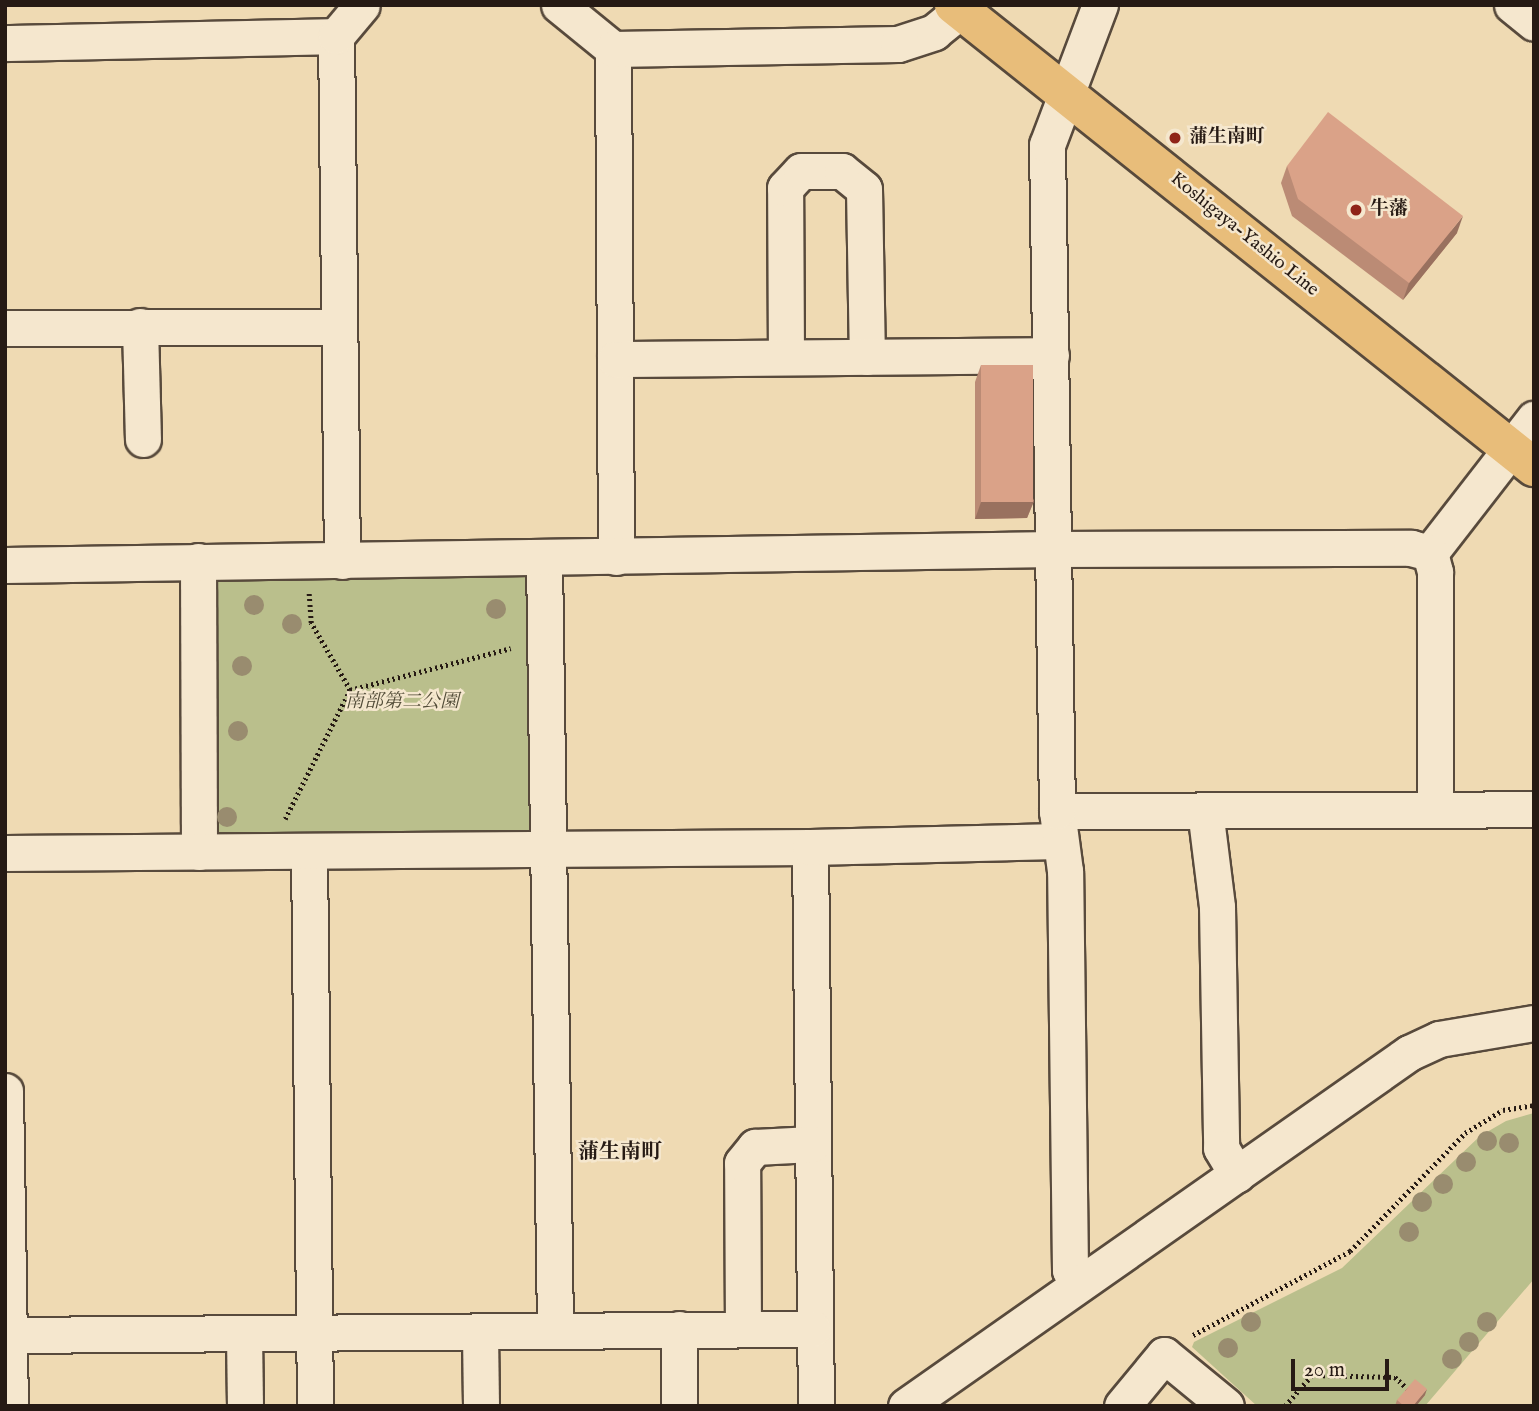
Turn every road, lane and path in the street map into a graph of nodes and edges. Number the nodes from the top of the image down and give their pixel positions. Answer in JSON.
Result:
{"nodes":[{"id":1,"x":362,"y":5,"type":"edge"},
{"id":2,"x":559,"y":5,"type":"edge"},
{"id":3,"x":1100,"y":5,"type":"edge"},
{"id":4,"x":1512,"y":5,"type":"edge"},
{"id":5,"x":958,"y":8,"type":"edge"},
{"id":6,"x":1534,"y":23,"type":"edge"},
{"id":7,"x":337,"y":36,"type":"junction"},
{"id":8,"x":5,"y":43,"type":"edge"},
{"id":9,"x":613,"y":49,"type":"junction"},
{"id":10,"x":1065,"y":92,"type":"junction"},
{"id":11,"x":140,"y":326,"type":"junction"},
{"id":12,"x":339,"y":327,"type":"junction"},
{"id":13,"x":5,"y":328,"type":"edge"},
{"id":14,"x":1051,"y":355,"type":"junction"},
{"id":15,"x":786,"y":357,"type":"junction"},
{"id":16,"x":867,"y":357,"type":"junction"},
{"id":17,"x":615,"y":359,"type":"junction"},
{"id":18,"x":143,"y":439,"type":"dead end"},
{"id":19,"x":1526,"y":445,"type":"edge"},
{"id":20,"x":1053,"y":549,"type":"junction"},
{"id":21,"x":1430,"y":553,"type":"junction"},
{"id":22,"x":616,"y":557,"type":"junction"},
{"id":23,"x":544,"y":558,"type":"junction"},
{"id":24,"x":198,"y":561,"type":"junction"},
{"id":25,"x":342,"y":561,"type":"junction"},
{"id":26,"x":5,"y":565,"type":"edge"},
{"id":27,"x":310,"y":609,"type":"dead end"},
{"id":28,"x":546,"y":635,"type":"junction"},
{"id":29,"x":351,"y":690,"type":"junction"},
{"id":30,"x":1434,"y":809,"type":"junction"},
{"id":31,"x":1534,"y":809,"type":"edge"},
{"id":32,"x":1205,"y":810,"type":"junction"},
{"id":33,"x":297,"y":841,"type":"junction"},
{"id":34,"x":1060,"y":841,"type":"junction"},
{"id":35,"x":810,"y":847,"type":"junction"},
{"id":36,"x":550,"y":849,"type":"junction"},
{"id":37,"x":200,"y":852,"type":"junction"},
{"id":38,"x":5,"y":853,"type":"edge"},
{"id":39,"x":1534,"y":1023,"type":"edge"},
{"id":40,"x":5,"y":1091,"type":"edge"},
{"id":41,"x":1534,"y":1105,"type":"edge"},
{"id":42,"x":812,"y":1144,"type":"junction"},
{"id":43,"x":1237,"y":1175,"type":"junction"},
{"id":44,"x":1078,"y":1283,"type":"junction"},
{"id":45,"x":679,"y":1329,"type":"junction"},
{"id":46,"x":743,"y":1329,"type":"junction"},
{"id":47,"x":813,"y":1329,"type":"junction"},
{"id":48,"x":555,"y":1330,"type":"junction"},
{"id":49,"x":314,"y":1333,"type":"junction"},
{"id":50,"x":480,"y":1333,"type":"junction"},
{"id":51,"x":244,"y":1334,"type":"junction"},
{"id":52,"x":8,"y":1335,"type":"edge"},
{"id":53,"x":1175,"y":1363,"type":"junction"},
{"id":54,"x":1408,"y":1389,"type":"edge"},
{"id":55,"x":926,"y":1400,"type":"edge"},
{"id":56,"x":10,"y":1406,"type":"edge"},
{"id":57,"x":245,"y":1406,"type":"edge"},
{"id":58,"x":315,"y":1406,"type":"edge"},
{"id":59,"x":481,"y":1406,"type":"edge"},
{"id":60,"x":680,"y":1406,"type":"edge"},
{"id":61,"x":816,"y":1406,"type":"edge"},
{"id":62,"x":1122,"y":1406,"type":"edge"},
{"id":63,"x":1226,"y":1406,"type":"edge"},
{"id":64,"x":1284,"y":1406,"type":"edge"}],
"edges":[{"from":1,"to":7,"type":"street"},
{"from":2,"to":9,"type":"street"},
{"from":3,"to":10,"type":"street"},
{"from":4,"to":6,"type":"street"},
{"from":5,"to":9,"type":"street"},
{"from":5,"to":10,"type":"main road","name":"Koshigaya-Yashio Line"},
{"from":7,"to":8,"type":"street"},
{"from":7,"to":12,"type":"street"},
{"from":9,"to":17,"type":"street"},
{"from":10,"to":14,"type":"street"},
{"from":10,"to":19,"type":"main road","name":"Koshigaya-Yashio Line"},
{"from":11,"to":12,"type":"street"},
{"from":11,"to":13,"type":"street"},
{"from":11,"to":18,"type":"street"},
{"from":12,"to":25,"type":"street"},
{"from":14,"to":16,"type":"street"},
{"from":14,"to":20,"type":"street"},
{"from":15,"to":16,"type":"street"},
{"from":15,"to":16,"type":"street"},
{"from":15,"to":17,"type":"street"},
{"from":17,"to":22,"type":"street"},
{"from":19,"to":21,"type":"street"},
{"from":20,"to":21,"type":"street"},
{"from":20,"to":22,"type":"street"},
{"from":20,"to":34,"type":"street"},
{"from":21,"to":30,"type":"street"},
{"from":22,"to":23,"type":"street"},
{"from":23,"to":25,"type":"street"},
{"from":23,"to":28,"type":"street"},
{"from":24,"to":25,"type":"street"},
{"from":24,"to":26,"type":"street"},
{"from":24,"to":37,"type":"street"},
{"from":27,"to":29,"type":"path"},
{"from":28,"to":29,"type":"path"},
{"from":28,"to":36,"type":"street"},
{"from":29,"to":33,"type":"path"},
{"from":30,"to":31,"type":"street"},
{"from":30,"to":32,"type":"street"},
{"from":32,"to":34,"type":"street"},
{"from":32,"to":43,"type":"street"},
{"from":33,"to":36,"type":"street"},
{"from":33,"to":37,"type":"street"},
{"from":33,"to":49,"type":"street"},
{"from":34,"to":35,"type":"street"},
{"from":34,"to":44,"type":"street"},
{"from":35,"to":36,"type":"street"},
{"from":35,"to":42,"type":"street"},
{"from":36,"to":48,"type":"street"},
{"from":37,"to":38,"type":"street"},
{"from":39,"to":43,"type":"street"},
{"from":40,"to":52,"type":"street"},
{"from":41,"to":53,"type":"path"},
{"from":42,"to":46,"type":"street"},
{"from":42,"to":47,"type":"street"},
{"from":43,"to":44,"type":"street"},
{"from":44,"to":55,"type":"street"},
{"from":45,"to":46,"type":"street"},
{"from":45,"to":48,"type":"street"},
{"from":45,"to":60,"type":"street"},
{"from":46,"to":47,"type":"street"},
{"from":47,"to":61,"type":"street"},
{"from":48,"to":50,"type":"street"},
{"from":49,"to":50,"type":"street"},
{"from":49,"to":51,"type":"street"},
{"from":49,"to":58,"type":"street"},
{"from":50,"to":59,"type":"street"},
{"from":51,"to":52,"type":"street"},
{"from":51,"to":57,"type":"street"},
{"from":52,"to":56,"type":"street"},
{"from":53,"to":62,"type":"street"},
{"from":53,"to":63,"type":"street"},
{"from":54,"to":64,"type":"path"}]}
